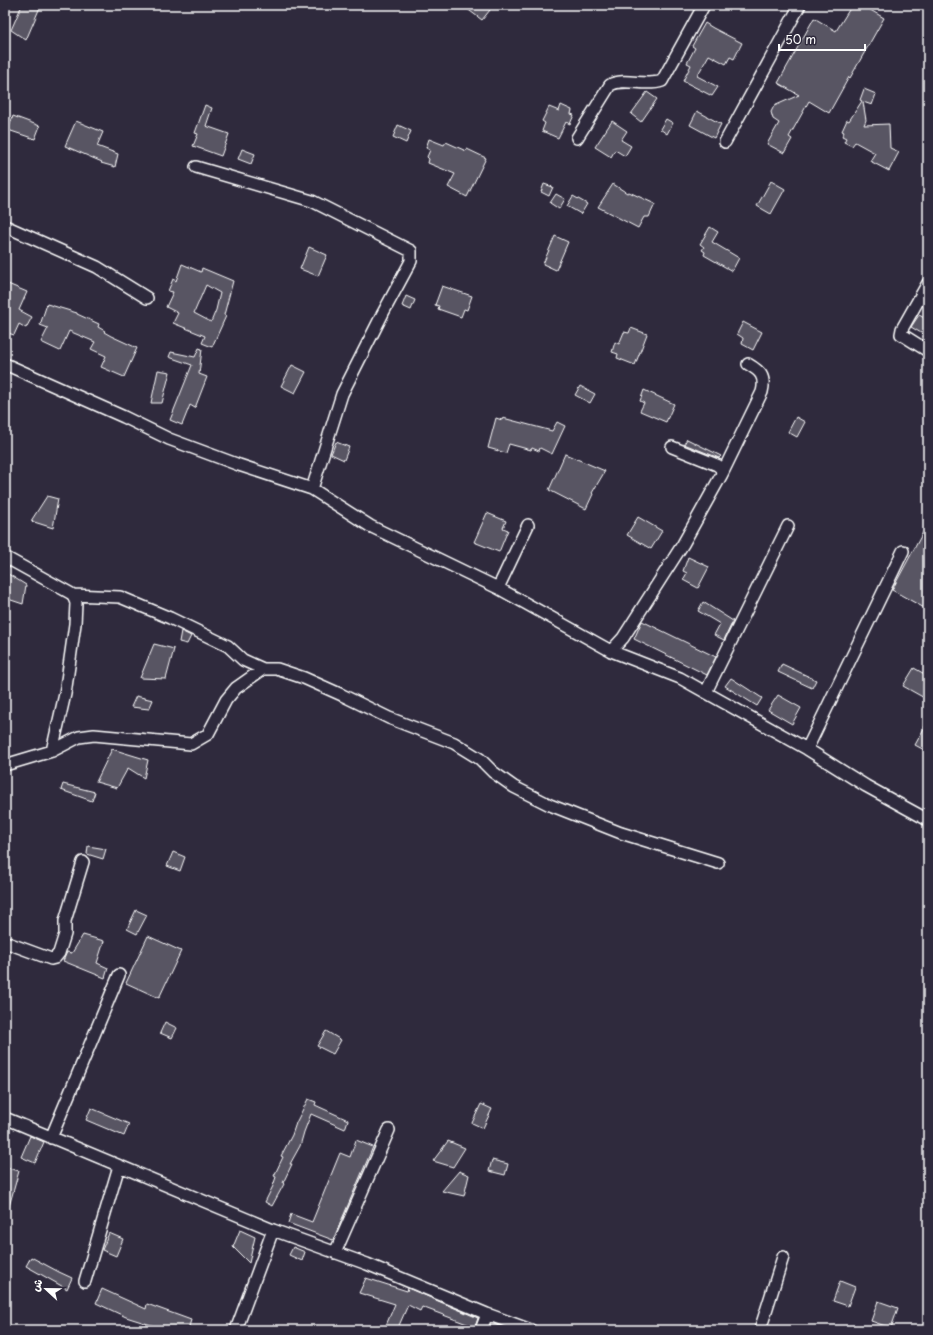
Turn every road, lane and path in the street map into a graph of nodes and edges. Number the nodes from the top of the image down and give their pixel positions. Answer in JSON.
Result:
{"nodes":[{"id":1,"x":704,"y":5,"type":"edge"},
{"id":2,"x":800,"y":5,"type":"edge"},
{"id":3,"x":577,"y":138,"type":"dead end"},
{"id":4,"x":725,"y":142,"type":"dead end"},
{"id":5,"x":196,"y":167,"type":"dead end"},
{"id":6,"x":5,"y":226,"type":"edge"},
{"id":7,"x":928,"y":283,"type":"edge"},
{"id":8,"x":147,"y":298,"type":"dead end"},
{"id":9,"x":928,"y":351,"type":"edge"},
{"id":10,"x":5,"y":364,"type":"edge"},
{"id":11,"x":748,"y":364,"type":"dead end"},
{"id":12,"x":672,"y":447,"type":"dead end"},
{"id":13,"x":722,"y":474,"type":"junction"},
{"id":14,"x":312,"y":489,"type":"junction"},
{"id":15,"x":528,"y":525,"type":"dead end"},
{"id":16,"x":788,"y":526,"type":"dead end"},
{"id":17,"x":904,"y":551,"type":"dead end"},
{"id":18,"x":5,"y":557,"type":"edge"},
{"id":19,"x":498,"y":588,"type":"junction"},
{"id":20,"x":73,"y":595,"type":"junction"},
{"id":21,"x":611,"y":651,"type":"junction"},
{"id":22,"x":263,"y":670,"type":"junction"},
{"id":23,"x":706,"y":692,"type":"junction"},
{"id":24,"x":807,"y":749,"type":"junction"},
{"id":25,"x":52,"y":751,"type":"junction"},
{"id":26,"x":5,"y":765,"type":"edge"},
{"id":27,"x":928,"y":820,"type":"edge"},
{"id":28,"x":83,"y":862,"type":"dead end"},
{"id":29,"x":718,"y":863,"type":"dead end"},
{"id":30,"x":5,"y":942,"type":"edge"},
{"id":31,"x":119,"y":975,"type":"dead end"},
{"id":32,"x":5,"y":1118,"type":"edge"},
{"id":33,"x":389,"y":1130,"type":"dead end"},
{"id":34,"x":51,"y":1138,"type":"junction"},
{"id":35,"x":119,"y":1166,"type":"junction"},
{"id":36,"x":273,"y":1230,"type":"junction"},
{"id":37,"x":334,"y":1253,"type":"junction"},
{"id":38,"x":783,"y":1257,"type":"dead end"},
{"id":39,"x":85,"y":1281,"type":"dead end"},
{"id":40,"x":487,"y":1314,"type":"junction"},
{"id":41,"x":236,"y":1330,"type":"edge"},
{"id":42,"x":481,"y":1330,"type":"edge"},
{"id":43,"x":532,"y":1330,"type":"edge"},
{"id":44,"x":760,"y":1330,"type":"edge"}],
"edges":[{"from":1,"to":3,"type":"street"},
{"from":2,"to":4,"type":"street"},
{"from":5,"to":14,"type":"street"},
{"from":6,"to":8,"type":"street"},
{"from":7,"to":9,"type":"street"},
{"from":10,"to":14,"type":"street"},
{"from":11,"to":13,"type":"street"},
{"from":12,"to":13,"type":"street"},
{"from":13,"to":21,"type":"street"},
{"from":14,"to":19,"type":"street"},
{"from":15,"to":19,"type":"street"},
{"from":16,"to":23,"type":"street"},
{"from":17,"to":24,"type":"street"},
{"from":18,"to":20,"type":"street"},
{"from":19,"to":21,"type":"street"},
{"from":20,"to":22,"type":"street"},
{"from":20,"to":25,"type":"street"},
{"from":21,"to":23,"type":"street"},
{"from":22,"to":25,"type":"street"},
{"from":22,"to":29,"type":"street"},
{"from":23,"to":24,"type":"street"},
{"from":24,"to":27,"type":"street"},
{"from":25,"to":26,"type":"street"},
{"from":28,"to":30,"type":"street"},
{"from":31,"to":34,"type":"street"},
{"from":32,"to":34,"type":"street"},
{"from":33,"to":37,"type":"street"},
{"from":34,"to":35,"type":"street"},
{"from":35,"to":36,"type":"street"},
{"from":35,"to":39,"type":"street"},
{"from":36,"to":37,"type":"street"},
{"from":36,"to":41,"type":"street"},
{"from":37,"to":40,"type":"street"},
{"from":38,"to":44,"type":"street"},
{"from":40,"to":42,"type":"street"},
{"from":40,"to":43,"type":"street"}]}
